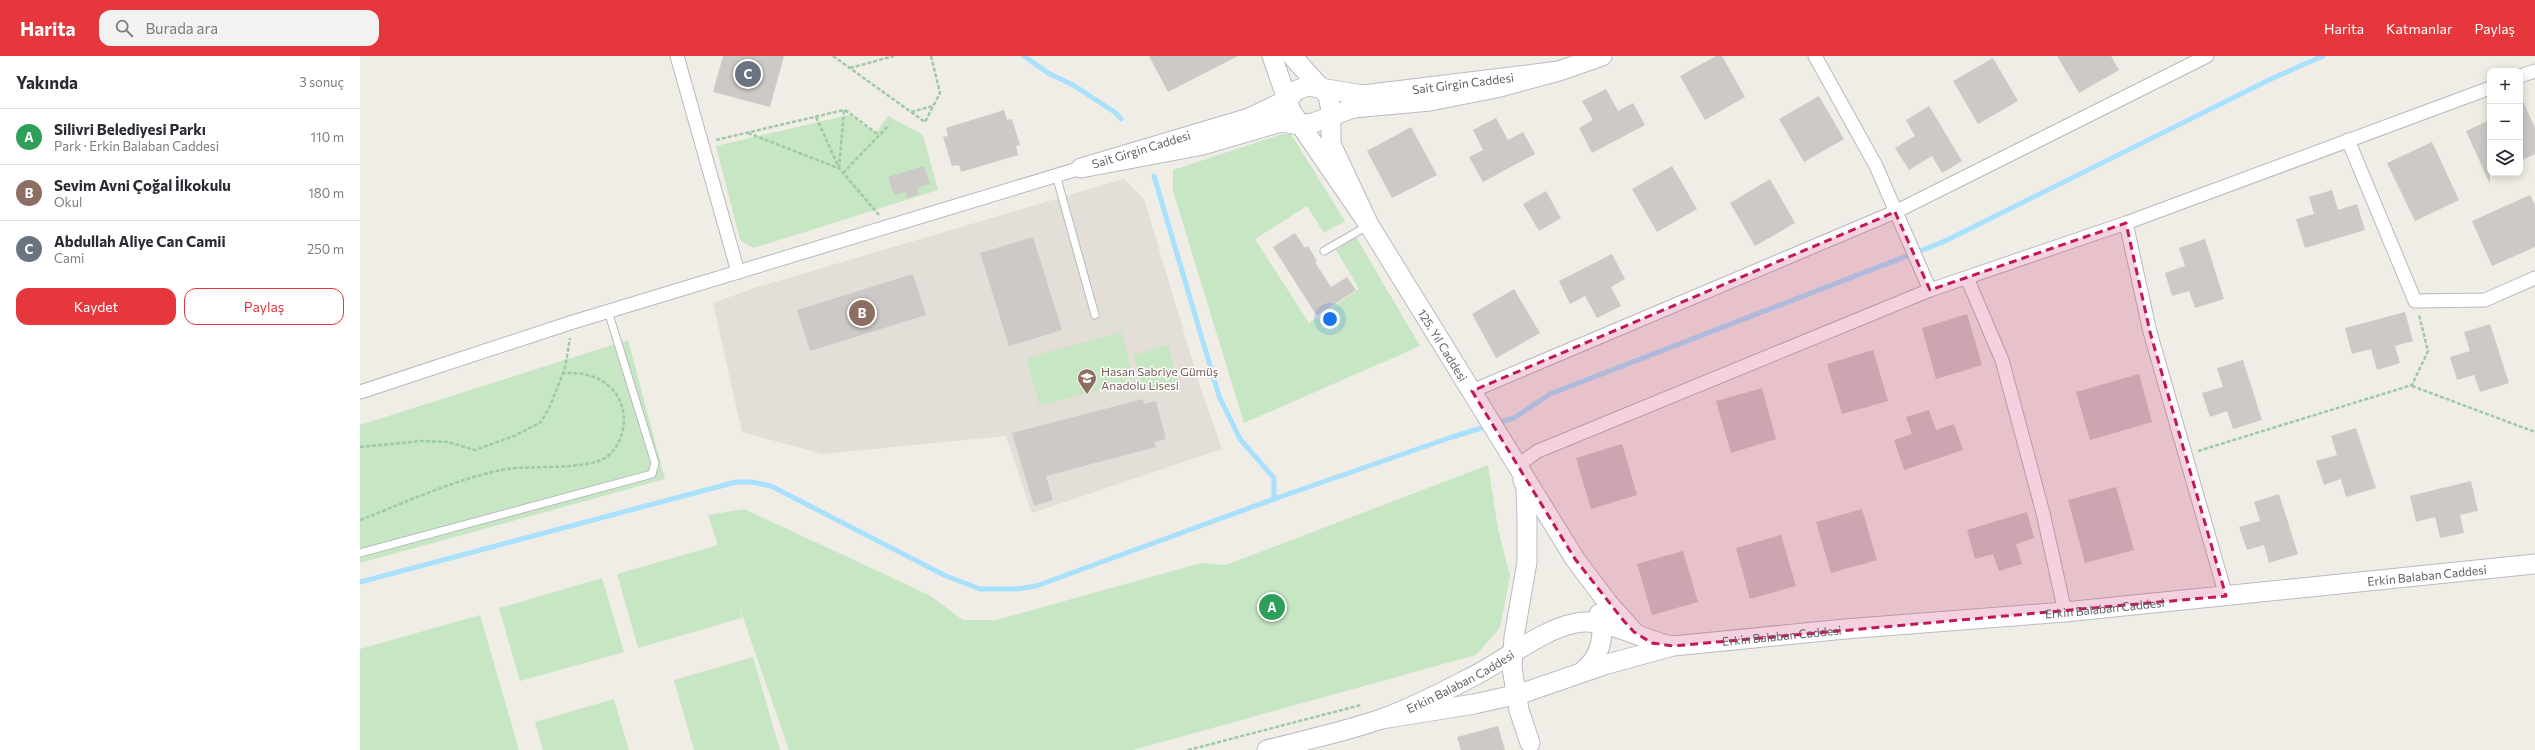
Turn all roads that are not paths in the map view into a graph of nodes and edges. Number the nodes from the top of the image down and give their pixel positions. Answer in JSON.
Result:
{"nodes":[{"id":1,"x":677,"y":56,"type":"edge"},
{"id":2,"x":1272,"y":56,"type":"edge"},
{"id":3,"x":1292,"y":56,"type":"edge"},
{"id":4,"x":1602,"y":56,"type":"edge"},
{"id":5,"x":1815,"y":56,"type":"edge"},
{"id":6,"x":2207,"y":56,"type":"edge"},
{"id":7,"x":1559,"y":71,"type":"junction"},
{"id":8,"x":2535,"y":71,"type":"edge"},
{"id":9,"x":2523,"y":75,"type":"edge"},
{"id":10,"x":1321,"y":89,"type":"junction"},
{"id":11,"x":2487,"y":89,"type":"edge"},
{"id":12,"x":1287,"y":100,"type":"junction"},
{"id":13,"x":1331,"y":118,"type":"junction"},
{"id":14,"x":1300,"y":125,"type":"junction"},
{"id":15,"x":2348,"y":140,"type":"junction"},
{"id":16,"x":1081,"y":168,"type":"junction"},
{"id":17,"x":1056,"y":175,"type":"junction"},
{"id":18,"x":1895,"y":212,"type":"junction"},
{"id":19,"x":2126,"y":223,"type":"junction"},
{"id":20,"x":1369,"y":225,"type":"junction"},
{"id":21,"x":1324,"y":251,"type":"dead end"},
{"id":22,"x":738,"y":272,"type":"junction"},
{"id":23,"x":1967,"y":278,"type":"junction"},
{"id":24,"x":2535,"y":278,"type":"edge"},
{"id":25,"x":1930,"y":290,"type":"junction"},
{"id":26,"x":608,"y":311,"type":"junction"},
{"id":27,"x":1094,"y":315,"type":"dead end"},
{"id":28,"x":1472,"y":391,"type":"junction"},
{"id":29,"x":360,"y":392,"type":"edge"},
{"id":30,"x":1518,"y":466,"type":"junction"},
{"id":31,"x":360,"y":553,"type":"edge"},
{"id":32,"x":1575,"y":559,"type":"junction"},
{"id":33,"x":2535,"y":564,"type":"edge"},
{"id":34,"x":2226,"y":596,"type":"junction"},
{"id":35,"x":2065,"y":612,"type":"junction"},
{"id":36,"x":1603,"y":626,"type":"junction"},
{"id":37,"x":1634,"y":632,"type":"junction"},
{"id":38,"x":1513,"y":646,"type":"junction"},
{"id":39,"x":1673,"y":646,"type":"junction"},
{"id":40,"x":1580,"y":672,"type":"junction"},
{"id":41,"x":1543,"y":686,"type":"junction"},
{"id":42,"x":1516,"y":695,"type":"junction"},
{"id":43,"x":1382,"y":719,"type":"junction"},
{"id":44,"x":1531,"y":746,"type":"edge"},
{"id":45,"x":1267,"y":750,"type":"edge"}],
"edges":[{"from":1,"to":22,"type":"street"},
{"from":2,"to":12,"type":"street","name":"125. Yıl Caddesi"},
{"from":3,"to":10,"type":"street","name":"125. Yıl Caddesi"},
{"from":4,"to":7,"type":"street","name":"Sait Girgin Caddesi"},
{"from":5,"to":18,"type":"street"},
{"from":6,"to":18,"type":"street"},
{"from":7,"to":10,"type":"street","name":"Sait Girgin Caddesi"},
{"from":7,"to":13,"type":"street","name":"Sait Girgin Caddesi"},
{"from":8,"to":9,"type":"street"},
{"from":10,"to":12,"type":"street","name":"Sait Girgin Caddesi"},
{"from":10,"to":13,"type":"street","name":"125. Yıl Caddesi"},
{"from":11,"to":15,"type":"street"},
{"from":12,"to":14,"type":"street","name":"125. Yıl Caddesi"},
{"from":12,"to":16,"type":"street","name":"Sait Girgin Caddesi"},
{"from":13,"to":14,"type":"street","name":"Sait Girgin Caddesi"},
{"from":13,"to":20,"type":"street","name":"125. Yıl Caddesi"},
{"from":14,"to":16,"type":"street","name":"Sait Girgin Caddesi"},
{"from":14,"to":20,"type":"street","name":"125. Yıl Caddesi"},
{"from":15,"to":19,"type":"street"},
{"from":15,"to":24,"type":"street"},
{"from":16,"to":17,"type":"street"},
{"from":17,"to":22,"type":"street"},
{"from":17,"to":27,"type":"lane"},
{"from":18,"to":25,"type":"street"},
{"from":18,"to":28,"type":"street"},
{"from":19,"to":23,"type":"street"},
{"from":19,"to":34,"type":"street"},
{"from":20,"to":21,"type":"lane"},
{"from":20,"to":28,"type":"street","name":"125. Yıl Caddesi"},
{"from":22,"to":26,"type":"street"},
{"from":23,"to":25,"type":"street"},
{"from":23,"to":35,"type":"street"},
{"from":25,"to":30,"type":"street"},
{"from":26,"to":29,"type":"street"},
{"from":26,"to":31,"type":"lane"},
{"from":28,"to":30,"type":"street","name":"125. Yıl Caddesi"},
{"from":30,"to":32,"type":"street"},
{"from":30,"to":38,"type":"street"},
{"from":32,"to":36,"type":"street"},
{"from":32,"to":37,"type":"street"},
{"from":33,"to":34,"type":"street","name":"Erkin Balaban Caddesi"},
{"from":34,"to":35,"type":"street","name":"Erkin Balaban Caddesi"},
{"from":35,"to":39,"type":"street","name":"Erkin Balaban Caddesi"},
{"from":36,"to":37,"type":"street","name":"Erkin Balaban Caddesi"},
{"from":36,"to":38,"type":"street","name":"Erkin Balaban Caddesi"},
{"from":36,"to":40,"type":"street"},
{"from":37,"to":39,"type":"street","name":"Erkin Balaban Caddesi"},
{"from":38,"to":42,"type":"street"},
{"from":38,"to":43,"type":"street","name":"Erkin Balaban Caddesi"},
{"from":39,"to":40,"type":"street","name":"Erkin Balaban Caddesi"},
{"from":40,"to":41,"type":"street","name":"Erkin Balaban Caddesi"},
{"from":41,"to":42,"type":"street","name":"Erkin Balaban Caddesi"},
{"from":41,"to":44,"type":"street"},
{"from":42,"to":43,"type":"street","name":"Erkin Balaban Caddesi"},
{"from":42,"to":44,"type":"street"},
{"from":43,"to":45,"type":"street","name":"Erkin Balaban Caddesi"}]}
